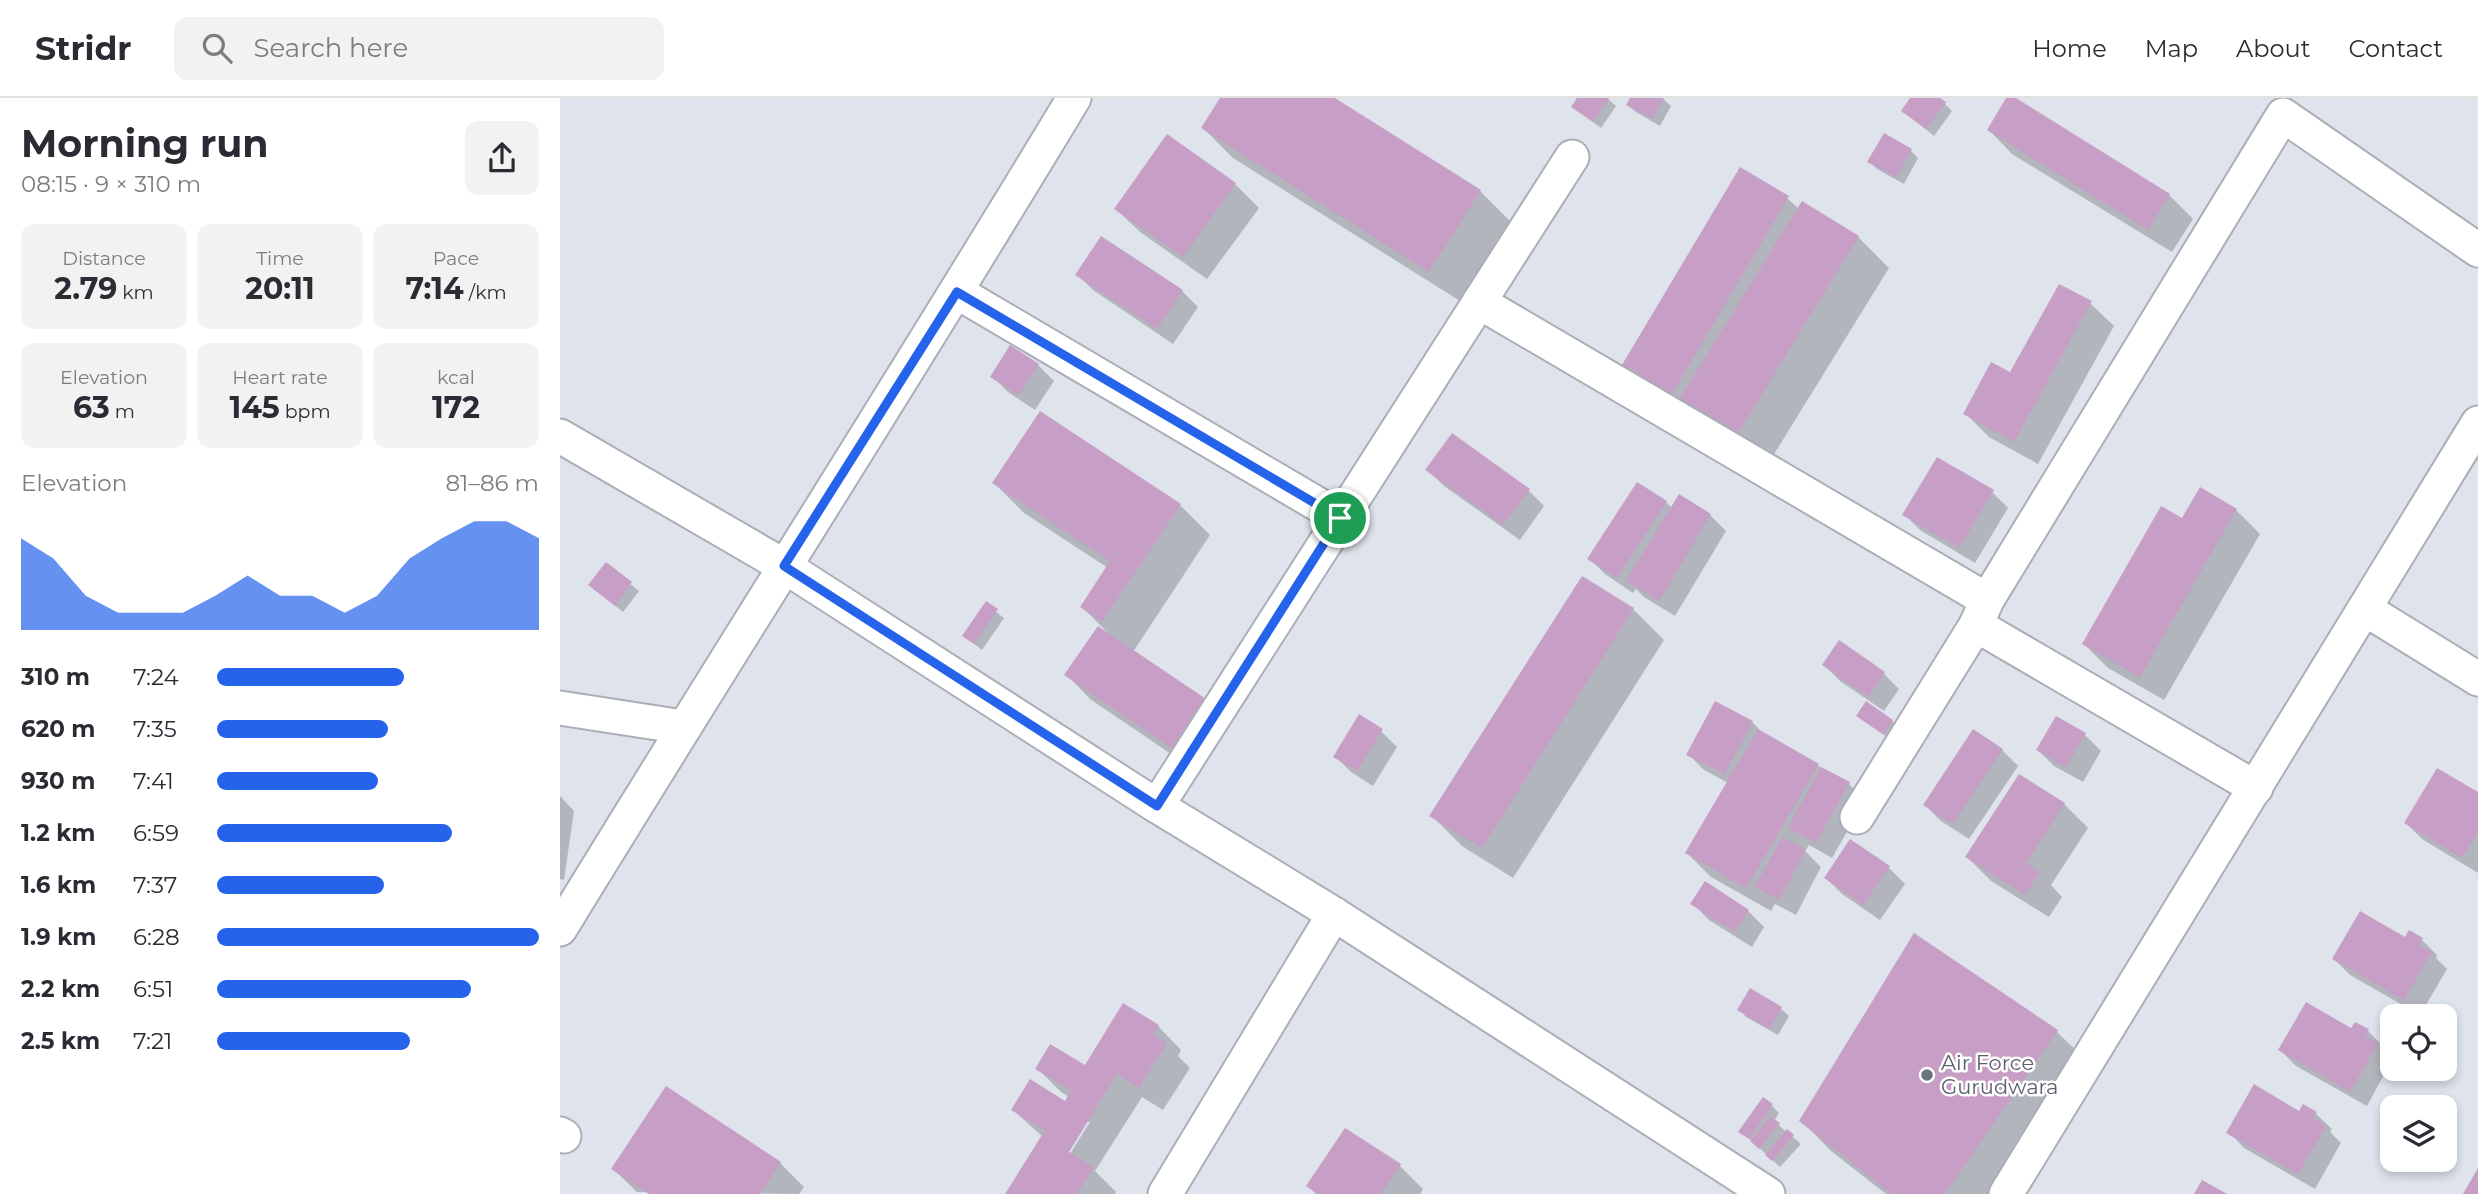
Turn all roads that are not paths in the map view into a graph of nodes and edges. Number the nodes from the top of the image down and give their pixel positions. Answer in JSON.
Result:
{"nodes":[{"id":1,"x":1074,"y":98,"type":"edge"},
{"id":2,"x":1572,"y":158,"type":"dead end"},
{"id":3,"x":2478,"y":250,"type":"edge"},
{"id":4,"x":957,"y":292,"type":"junction"},
{"id":5,"x":1479,"y":302,"type":"junction"},
{"id":6,"x":2478,"y":423,"type":"edge"},
{"id":7,"x":560,"y":436,"type":"edge"},
{"id":8,"x":1340,"y":518,"type":"junction"},
{"id":9,"x":784,"y":566,"type":"junction"},
{"id":10,"x":2365,"y":609,"type":"junction"},
{"id":11,"x":1981,"y":613,"type":"junction"},
{"id":12,"x":2478,"y":679,"type":"edge"},
{"id":13,"x":560,"y":708,"type":"edge"},
{"id":14,"x":683,"y":727,"type":"junction"},
{"id":15,"x":2256,"y":788,"type":"junction"},
{"id":16,"x":1157,"y":806,"type":"junction"},
{"id":17,"x":1857,"y":817,"type":"dead end"},
{"id":18,"x":1334,"y":914,"type":"junction"},
{"id":19,"x":560,"y":929,"type":"edge"},
{"id":20,"x":1165,"y":1194,"type":"edge"},
{"id":21,"x":1768,"y":1194,"type":"edge"},
{"id":22,"x":2006,"y":1194,"type":"edge"}],
"edges":[{"from":1,"to":4,"type":"street"},
{"from":2,"to":5,"type":"street"},
{"from":3,"to":11,"type":"street"},
{"from":4,"to":8,"type":"street"},
{"from":4,"to":9,"type":"street"},
{"from":5,"to":8,"type":"street"},
{"from":5,"to":11,"type":"street"},
{"from":6,"to":10,"type":"street"},
{"from":7,"to":9,"type":"street"},
{"from":8,"to":16,"type":"street"},
{"from":9,"to":14,"type":"street"},
{"from":9,"to":16,"type":"street"},
{"from":10,"to":12,"type":"street"},
{"from":10,"to":15,"type":"street"},
{"from":11,"to":15,"type":"street"},
{"from":11,"to":17,"type":"street"},
{"from":13,"to":14,"type":"street"},
{"from":14,"to":19,"type":"street"},
{"from":15,"to":22,"type":"street"},
{"from":16,"to":18,"type":"street"},
{"from":18,"to":20,"type":"street"},
{"from":18,"to":21,"type":"street"}]}
